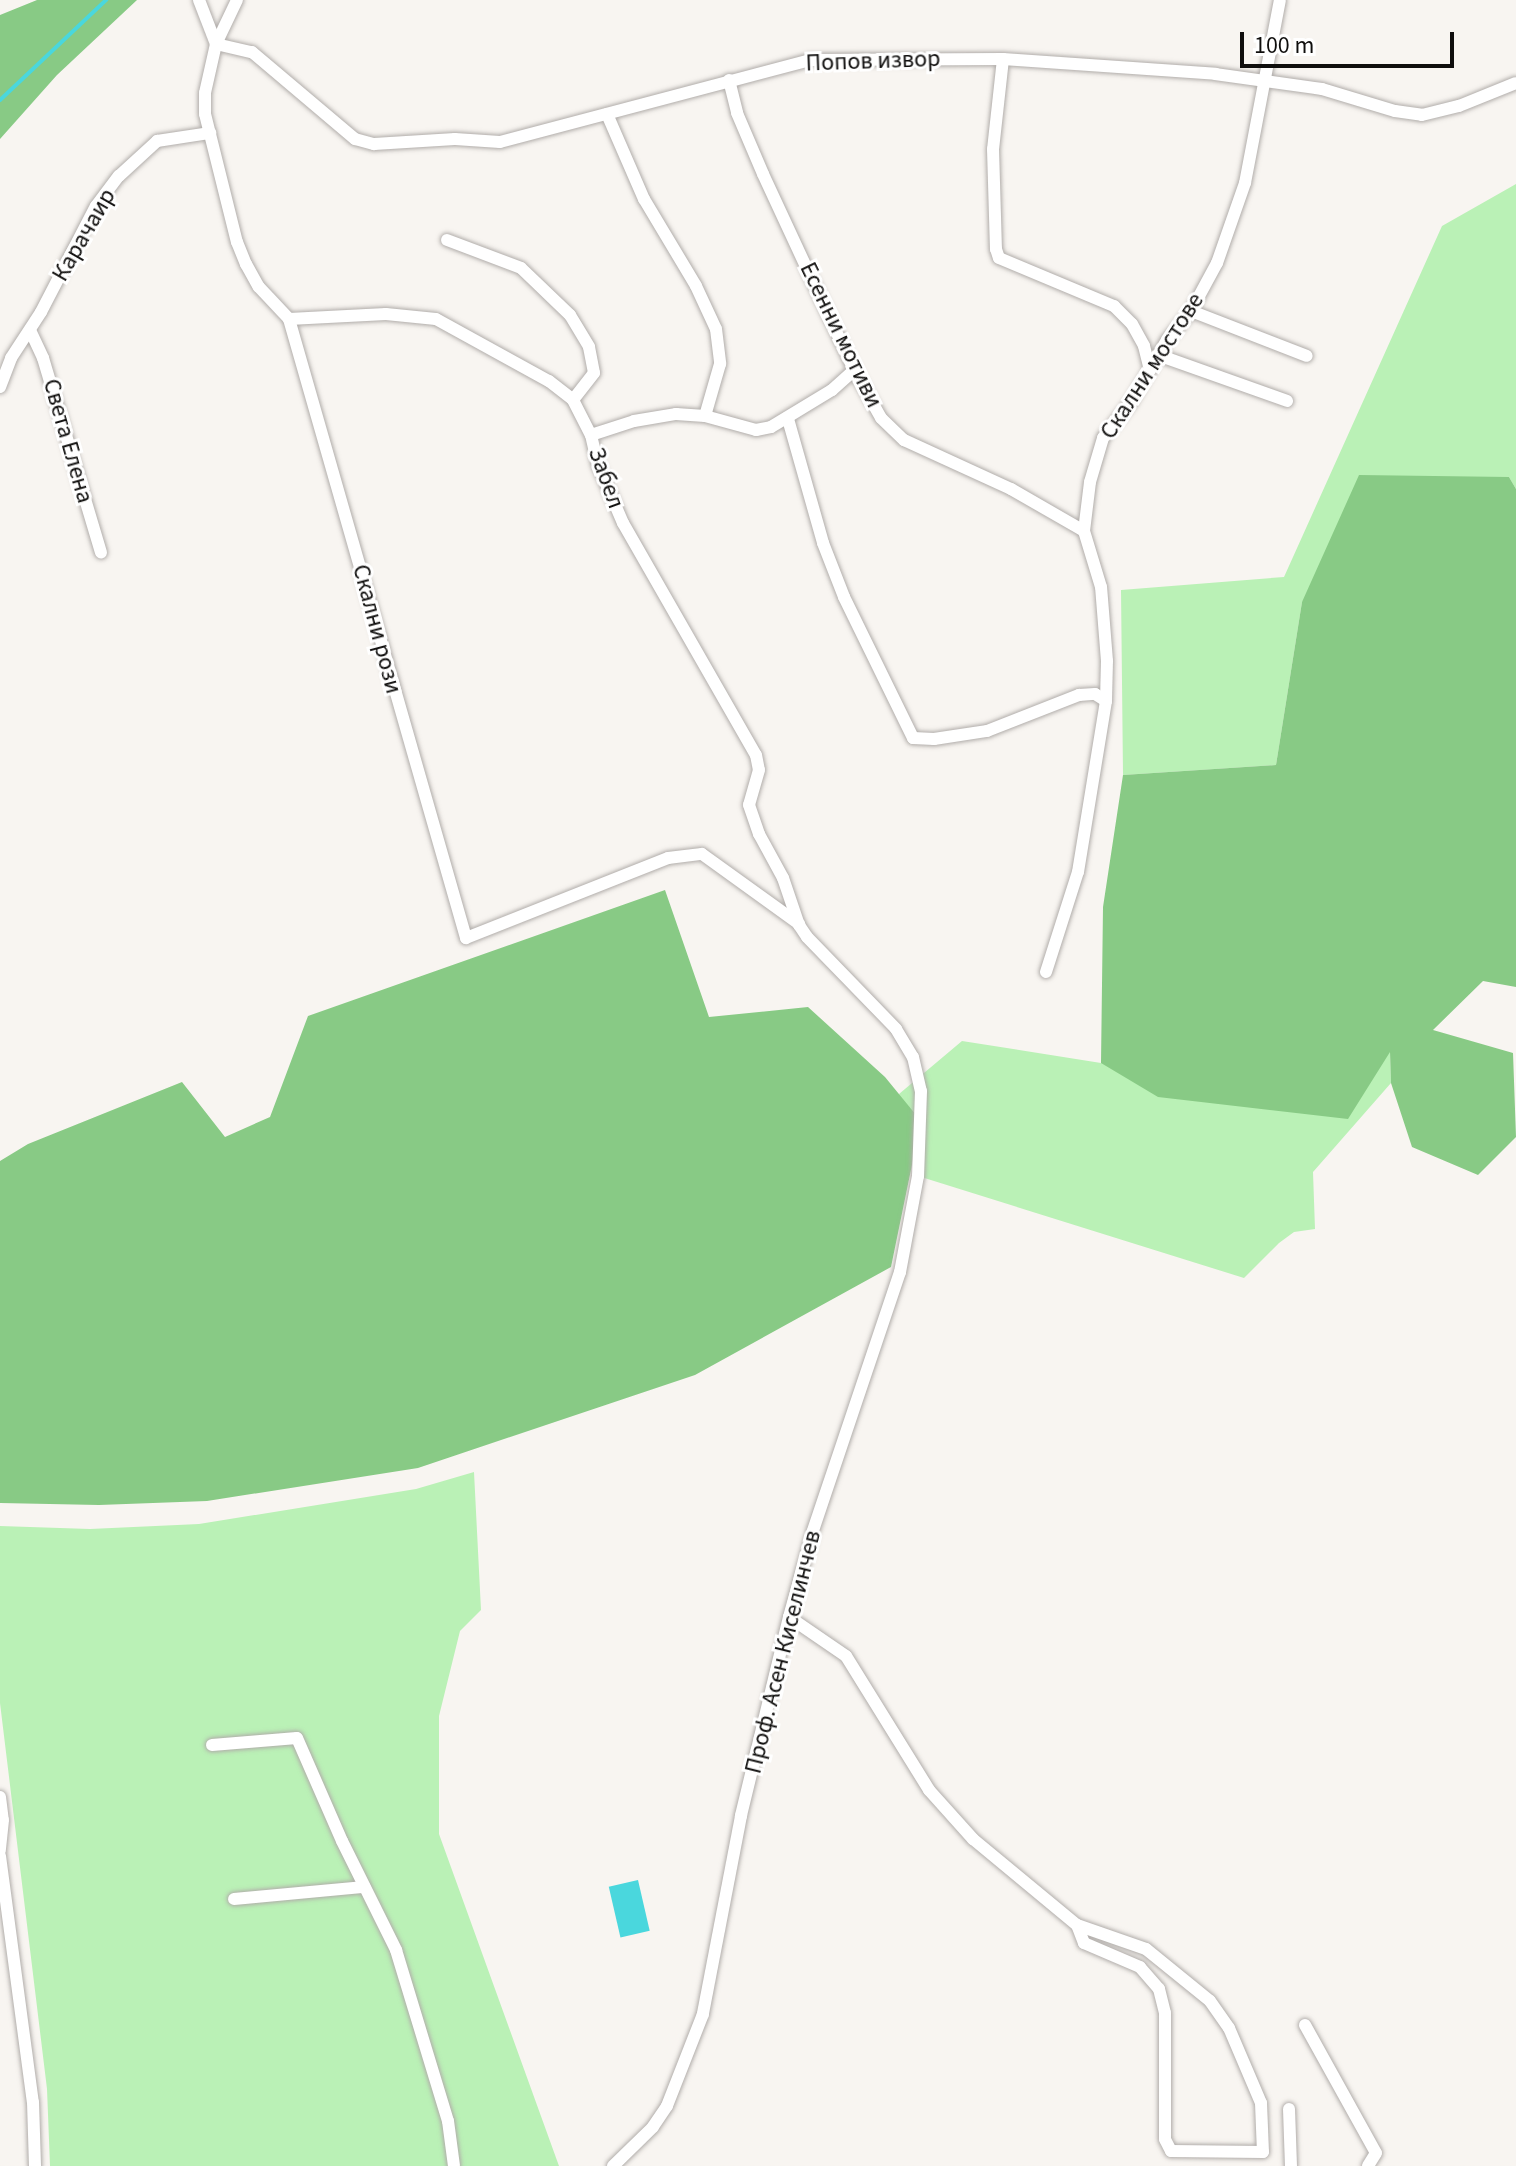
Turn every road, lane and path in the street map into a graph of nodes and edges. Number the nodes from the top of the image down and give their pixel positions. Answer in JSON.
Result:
{"nodes":[{"id":1,"x":199,"y":0,"type":"edge"},
{"id":2,"x":237,"y":0,"type":"edge"},
{"id":3,"x":1280,"y":0,"type":"edge"},
{"id":4,"x":216,"y":44,"type":"junction"},
{"id":5,"x":1003,"y":59,"type":"junction"},
{"id":6,"x":1265,"y":79,"type":"junction"},
{"id":7,"x":729,"y":80,"type":"junction"},
{"id":8,"x":1516,"y":83,"type":"edge"},
{"id":9,"x":607,"y":114,"type":"junction"},
{"id":10,"x":210,"y":133,"type":"junction"},
{"id":11,"x":447,"y":240,"type":"dead end"},
{"id":12,"x":1191,"y":311,"type":"junction"},
{"id":13,"x":289,"y":319,"type":"junction"},
{"id":14,"x":30,"y":330,"type":"junction"},
{"id":15,"x":1158,"y":355,"type":"junction"},
{"id":16,"x":1307,"y":356,"type":"dead end"},
{"id":17,"x":854,"y":370,"type":"junction"},
{"id":18,"x":1150,"y":370,"type":"junction"},
{"id":19,"x":0,"y":387,"type":"edge"},
{"id":20,"x":573,"y":400,"type":"junction"},
{"id":21,"x":1287,"y":401,"type":"dead end"},
{"id":22,"x":705,"y":416,"type":"junction"},
{"id":23,"x":788,"y":419,"type":"junction"},
{"id":24,"x":591,"y":435,"type":"junction"},
{"id":25,"x":1084,"y":531,"type":"junction"},
{"id":26,"x":101,"y":553,"type":"dead end"},
{"id":27,"x":1106,"y":701,"type":"junction"},
{"id":28,"x":799,"y":925,"type":"junction"},
{"id":29,"x":1046,"y":972,"type":"dead end"},
{"id":30,"x":921,"y":1121,"type":"joint"},
{"id":31,"x":789,"y":1617,"type":"junction"},
{"id":32,"x":212,"y":1745,"type":"dead end"},
{"id":33,"x":0,"y":1797,"type":"edge"},
{"id":34,"x":0,"y":1854,"type":"edge"},
{"id":35,"x":364,"y":1887,"type":"junction"},
{"id":36,"x":234,"y":1899,"type":"dead end"},
{"id":37,"x":1077,"y":1925,"type":"junction"},
{"id":38,"x":1305,"y":2025,"type":"dead end"},
{"id":39,"x":1289,"y":2109,"type":"dead end"},
{"id":40,"x":1263,"y":2152,"type":"junction"},
{"id":41,"x":1291,"y":2161,"type":"edge"},
{"id":42,"x":35,"y":2166,"type":"edge"},
{"id":43,"x":454,"y":2166,"type":"edge"},
{"id":44,"x":613,"y":2166,"type":"edge"},
{"id":45,"x":1368,"y":2166,"type":"edge"}],
"edges":[{"from":1,"to":4,"type":"street"},
{"from":2,"to":4,"type":"street"},
{"from":3,"to":6,"type":"street","name":"Скални мостове"},
{"from":4,"to":9,"type":"street","name":"Попов извор"},
{"from":4,"to":10,"type":"street"},
{"from":5,"to":6,"type":"street","name":"Попов извор"},
{"from":5,"to":7,"type":"street","name":"Попов извор"},
{"from":5,"to":18,"type":"street"},
{"from":6,"to":8,"type":"street","name":"Попов извор"},
{"from":6,"to":12,"type":"street","name":"Скални мостове"},
{"from":7,"to":9,"type":"street","name":"Попов извор"},
{"from":7,"to":17,"type":"street","name":"Есенни мотиви"},
{"from":9,"to":22,"type":"street"},
{"from":10,"to":13,"type":"street"},
{"from":10,"to":14,"type":"street","name":"Карачаир"},
{"from":11,"to":20,"type":"street"},
{"from":12,"to":15,"type":"street","name":"Скални мостове"},
{"from":12,"to":16,"type":"street"},
{"from":13,"to":20,"type":"street","name":"Забел"},
{"from":13,"to":28,"type":"street","name":"Скални рози"},
{"from":14,"to":19,"type":"street","name":"Карачаир"},
{"from":14,"to":26,"type":"street","name":"Света Елена"},
{"from":15,"to":18,"type":"street","name":"Скални мостове"},
{"from":15,"to":21,"type":"street"},
{"from":17,"to":23,"type":"street"},
{"from":17,"to":25,"type":"street","name":"Есенни мотиви"},
{"from":18,"to":25,"type":"street","name":"Скални мостове"},
{"from":20,"to":24,"type":"street","name":"Забел"},
{"from":22,"to":23,"type":"street"},
{"from":22,"to":24,"type":"street"},
{"from":23,"to":27,"type":"street"},
{"from":24,"to":28,"type":"street","name":"Забел"},
{"from":25,"to":27,"type":"street","name":"Скални мостове"},
{"from":27,"to":29,"type":"street","name":"Скални мостове"},
{"from":28,"to":30,"type":"street","name":"Забел"},
{"from":30,"to":31,"type":"street","name":"Проф. Асен Киселинчев"},
{"from":31,"to":37,"type":"street"},
{"from":31,"to":44,"type":"street","name":"Проф. Асен Киселинчев"},
{"from":32,"to":35,"type":"street"},
{"from":33,"to":34,"type":"street"},
{"from":34,"to":42,"type":"street"},
{"from":35,"to":36,"type":"street"},
{"from":35,"to":43,"type":"street"},
{"from":37,"to":40,"type":"street"},
{"from":37,"to":40,"type":"street"},
{"from":38,"to":45,"type":"street"},
{"from":39,"to":41,"type":"street"},
{"from":40,"to":41,"type":"street"}]}
